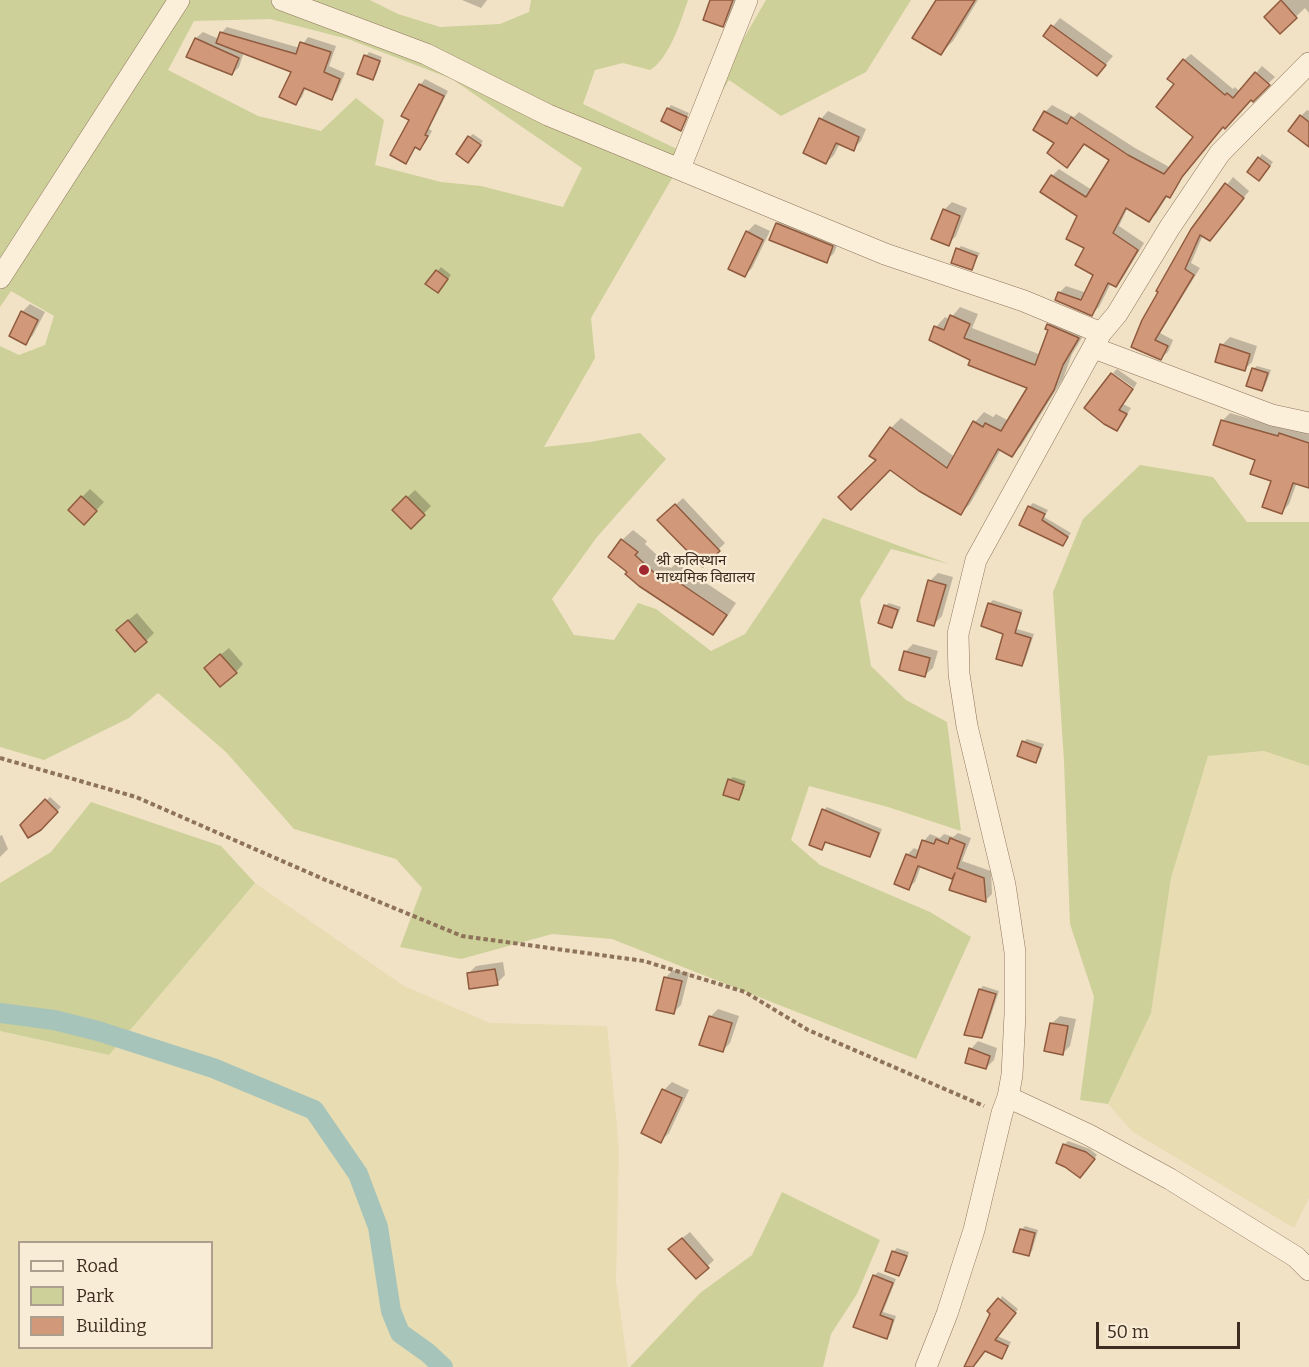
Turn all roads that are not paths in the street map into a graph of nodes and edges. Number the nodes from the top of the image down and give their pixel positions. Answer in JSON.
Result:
{"nodes":[{"id":1,"x":179,"y":0,"type":"edge"},
{"id":2,"x":282,"y":0,"type":"edge"},
{"id":3,"x":747,"y":0,"type":"edge"},
{"id":4,"x":1309,"y":63,"type":"edge"},
{"id":5,"x":680,"y":168,"type":"junction"},
{"id":6,"x":0,"y":278,"type":"edge"},
{"id":7,"x":1098,"y":340,"type":"junction"},
{"id":8,"x":1309,"y":423,"type":"edge"},
{"id":9,"x":1005,"y":1105,"type":"junction"},
{"id":10,"x":1309,"y":1270,"type":"edge"},
{"id":11,"x":926,"y":1367,"type":"edge"}],
"edges":[{"from":1,"to":6,"type":"street"},
{"from":2,"to":5,"type":"street"},
{"from":3,"to":5,"type":"street"},
{"from":4,"to":7,"type":"street"},
{"from":5,"to":7,"type":"street"},
{"from":7,"to":8,"type":"street"},
{"from":7,"to":9,"type":"street"},
{"from":9,"to":10,"type":"street"},
{"from":9,"to":11,"type":"street"}]}
